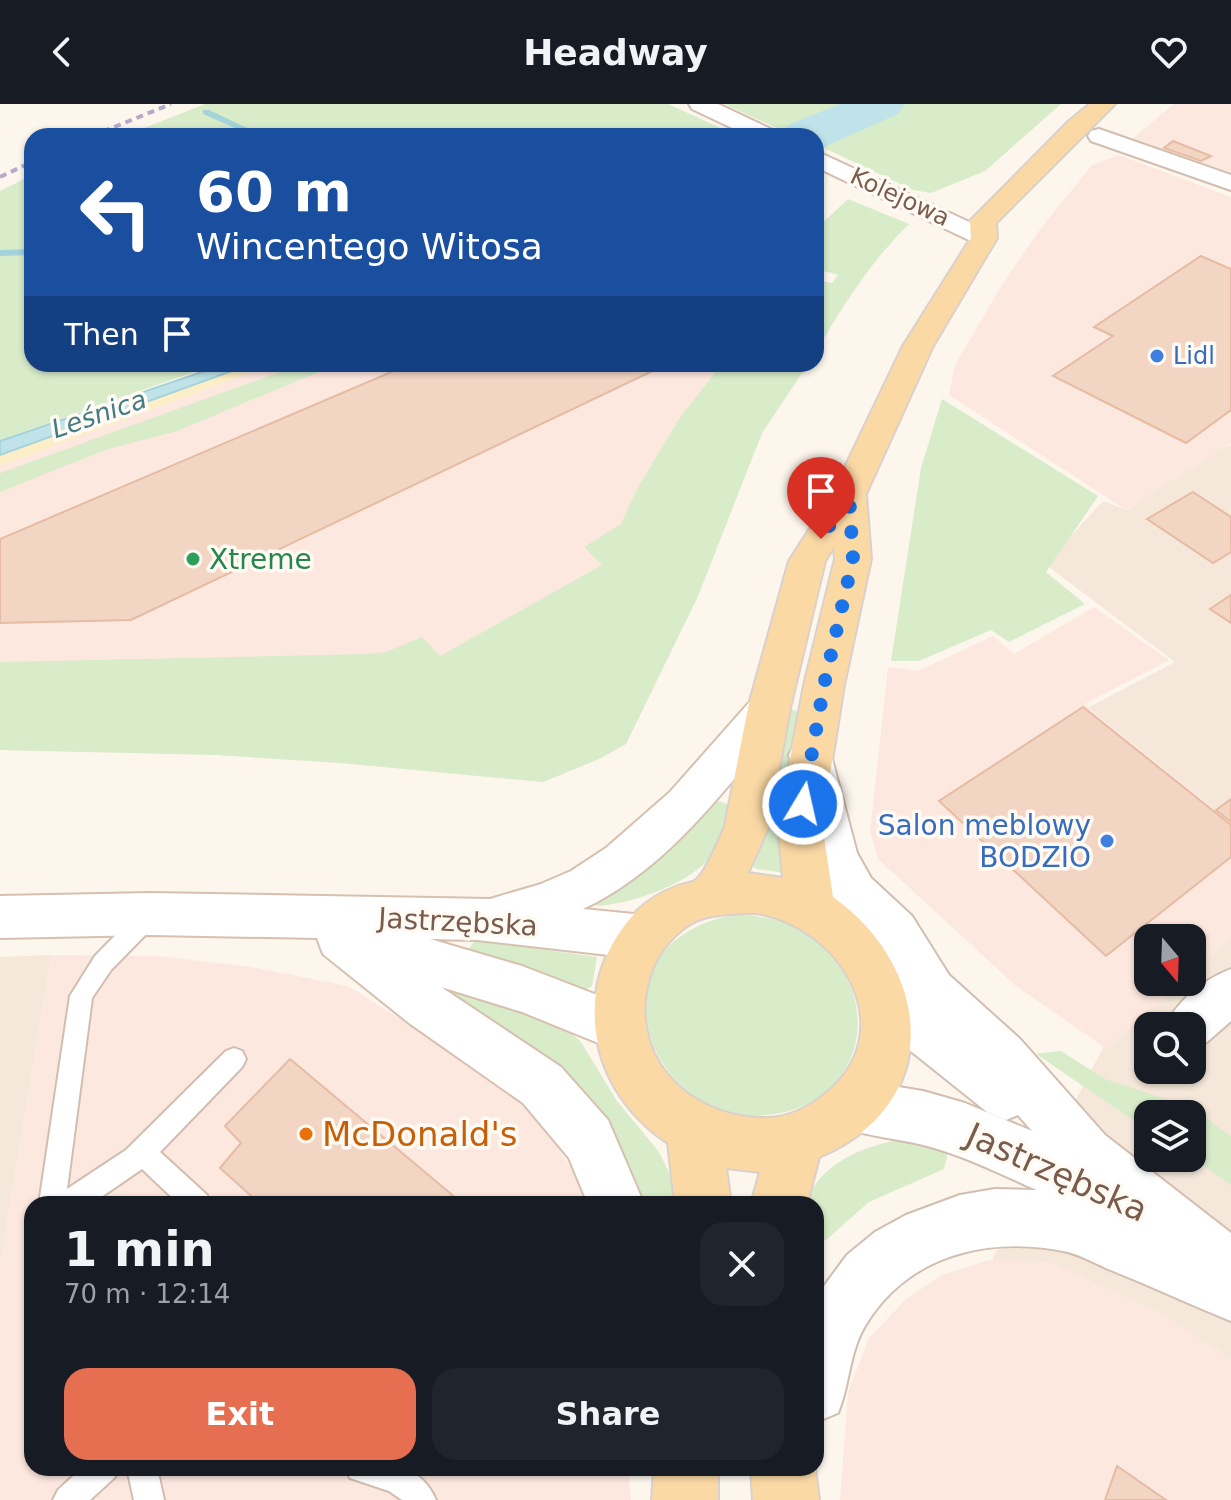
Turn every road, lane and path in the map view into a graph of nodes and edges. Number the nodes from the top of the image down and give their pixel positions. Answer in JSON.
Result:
{"nodes":[{"id":1,"x":700,"y":104,"type":"edge"},
{"id":2,"x":1114,"y":110,"type":"edge"},
{"id":3,"x":749,"y":128,"type":"edge"},
{"id":4,"x":1099,"y":136,"type":"junction"},
{"id":5,"x":825,"y":162,"type":"edge"},
{"id":6,"x":1231,"y":183,"type":"edge"},
{"id":7,"x":1032,"y":206,"type":"dead end"},
{"id":8,"x":1014,"y":226,"type":"dead end"},
{"id":9,"x":984,"y":238,"type":"junction"},
{"id":10,"x":849,"y":494,"type":"junction"},
{"id":11,"x":769,"y":708,"type":"junction"},
{"id":12,"x":810,"y":755,"type":"junction"},
{"id":13,"x":711,"y":896,"type":"junction"},
{"id":14,"x":811,"y":908,"type":"junction"},
{"id":15,"x":151,"y":914,"type":"junction"},
{"id":16,"x":0,"y":917,"type":"edge"},
{"id":17,"x":272,"y":917,"type":"junction"},
{"id":18,"x":477,"y":919,"type":"junction"},
{"id":19,"x":644,"y":937,"type":"junction"},
{"id":20,"x":340,"y":939,"type":"junction"},
{"id":21,"x":1231,"y":991,"type":"edge"},
{"id":22,"x":885,"y":1000,"type":"junction"},
{"id":23,"x":1206,"y":1012,"type":"edge"},
{"id":24,"x":618,"y":1027,"type":"junction"},
{"id":25,"x":234,"y":1059,"type":"dead end"},
{"id":26,"x":855,"y":1106,"type":"junction"},
{"id":27,"x":693,"y":1127,"type":"junction"},
{"id":28,"x":796,"y":1140,"type":"junction"},
{"id":29,"x":1084,"y":1150,"type":"junction"},
{"id":30,"x":143,"y":1153,"type":"junction"},
{"id":31,"x":53,"y":1196,"type":"edge"},
{"id":32,"x":82,"y":1196,"type":"edge"},
{"id":33,"x":189,"y":1196,"type":"edge"},
{"id":34,"x":613,"y":1196,"type":"edge"},
{"id":35,"x":702,"y":1196,"type":"edge"},
{"id":36,"x":781,"y":1196,"type":"edge"},
{"id":37,"x":1164,"y":1219,"type":"junction"},
{"id":38,"x":1231,"y":1269,"type":"edge"},
{"id":39,"x":1231,"y":1292,"type":"edge"},
{"id":40,"x":824,"y":1353,"type":"edge"},
{"id":41,"x":95,"y":1476,"type":"edge"},
{"id":42,"x":144,"y":1476,"type":"edge"},
{"id":43,"x":401,"y":1476,"type":"edge"},
{"id":44,"x":686,"y":1476,"type":"edge"},
{"id":45,"x":784,"y":1476,"type":"edge"},
{"id":46,"x":798,"y":1476,"type":"edge"},
{"id":47,"x":68,"y":1500,"type":"edge"},
{"id":48,"x":149,"y":1500,"type":"edge"},
{"id":49,"x":421,"y":1500,"type":"edge"},
{"id":50,"x":685,"y":1500,"type":"edge"},
{"id":51,"x":786,"y":1500,"type":"edge"},
{"id":52,"x":794,"y":1500,"type":"edge"}],
"edges":[{"from":1,"to":3,"type":"street"},
{"from":2,"to":4,"type":"main road"},
{"from":2,"to":9,"type":"main road"},
{"from":4,"to":6,"type":"street"},
{"from":4,"to":7,"type":"main road"},
{"from":5,"to":9,"type":"street","name":"Kolejowa"},
{"from":8,"to":9,"type":"main road"},
{"from":9,"to":10,"type":"main road"},
{"from":10,"to":11,"type":"main road"},
{"from":10,"to":12,"type":"main road"},
{"from":11,"to":13,"type":"main road"},
{"from":11,"to":18,"type":"main road"},
{"from":12,"to":14,"type":"main road"},
{"from":12,"to":29,"type":"main road"},
{"from":13,"to":14,"type":"main road"},
{"from":13,"to":19,"type":"main road"},
{"from":14,"to":22,"type":"main road"},
{"from":15,"to":16,"type":"main road","name":"Jastrzębska"},
{"from":15,"to":17,"type":"main road","name":"Jastrzębska"},
{"from":15,"to":31,"type":"lane"},
{"from":17,"to":18,"type":"main road","name":"Jastrzębska"},
{"from":17,"to":20,"type":"main road","name":"Jastrzębska"},
{"from":18,"to":19,"type":"main road","name":"Jastrzębska"},
{"from":19,"to":24,"type":"main road"},
{"from":20,"to":24,"type":"main road","name":"Jastrzębska"},
{"from":20,"to":34,"type":"main road"},
{"from":21,"to":23,"type":"street"},
{"from":22,"to":26,"type":"main road"},
{"from":22,"to":29,"type":"main road","name":"Jastrzębska"},
{"from":24,"to":27,"type":"main road"},
{"from":25,"to":30,"type":"lane"},
{"from":26,"to":28,"type":"main road"},
{"from":26,"to":37,"type":"main road","name":"Jastrzębska"},
{"from":27,"to":28,"type":"main road"},
{"from":27,"to":35,"type":"main road"},
{"from":28,"to":36,"type":"main road"},
{"from":29,"to":37,"type":"main road","name":"Jastrzębska"},
{"from":30,"to":32,"type":"lane"},
{"from":30,"to":33,"type":"lane"},
{"from":37,"to":38,"type":"main road","name":"Jastrzębska"},
{"from":39,"to":40,"type":"main road"},
{"from":41,"to":47,"type":"lane"},
{"from":42,"to":48,"type":"lane"},
{"from":43,"to":49,"type":"lane"},
{"from":44,"to":50,"type":"main road"},
{"from":45,"to":51,"type":"main road"},
{"from":46,"to":52,"type":"main road"}]}
